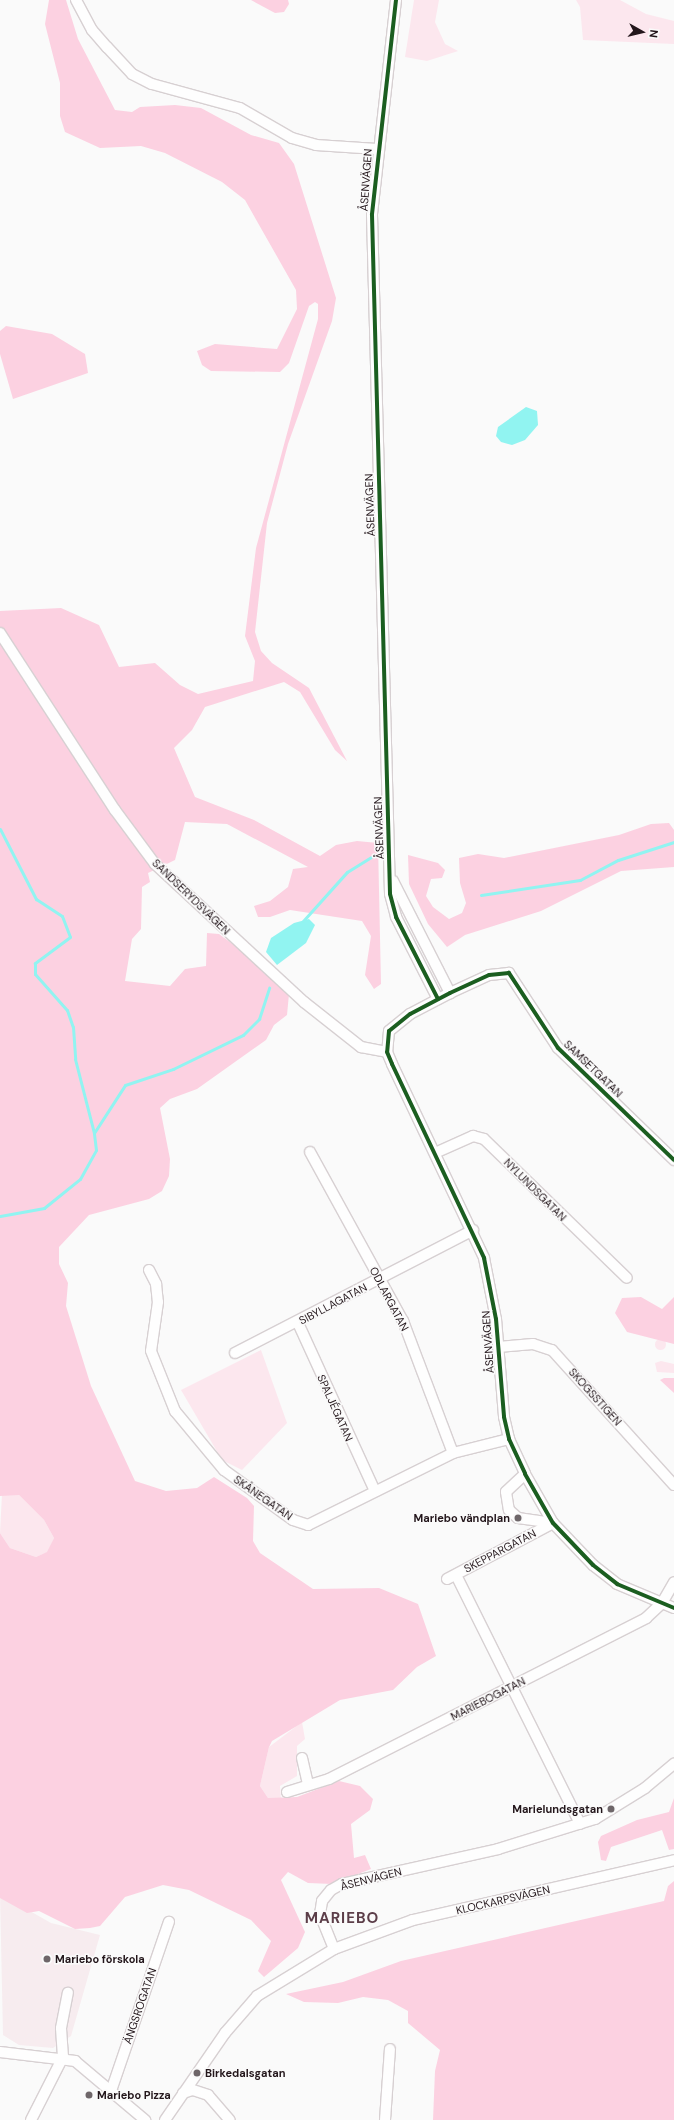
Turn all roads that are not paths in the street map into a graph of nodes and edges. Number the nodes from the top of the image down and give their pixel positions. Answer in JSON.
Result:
{"nodes":[{"id":1,"x":76,"y":0,"type":"edge"},
{"id":2,"x":396,"y":0,"type":"edge"},
{"id":3,"x":377,"y":149,"type":"junction"},
{"id":4,"x":0,"y":633,"type":"edge"},
{"id":5,"x":390,"y":873,"type":"junction"},
{"id":6,"x":450,"y":993,"type":"junction"},
{"id":7,"x":438,"y":999,"type":"junction"},
{"id":8,"x":387,"y":1052,"type":"junction"},
{"id":9,"x":310,"y":1152,"type":"dead end"},
{"id":10,"x":435,"y":1153,"type":"junction"},
{"id":11,"x":674,"y":1160,"type":"edge"},
{"id":12,"x":473,"y":1230,"type":"junction"},
{"id":13,"x":149,"y":1270,"type":"dead end"},
{"id":14,"x":627,"y":1278,"type":"dead end"},
{"id":15,"x":379,"y":1280,"type":"junction"},
{"id":16,"x":298,"y":1323,"type":"junction"},
{"id":17,"x":498,"y":1347,"type":"junction"},
{"id":18,"x":234,"y":1353,"type":"dead end"},
{"id":19,"x":508,"y":1439,"type":"junction"},
{"id":20,"x":453,"y":1452,"type":"junction"},
{"id":21,"x":525,"y":1474,"type":"junction"},
{"id":22,"x":674,"y":1485,"type":"edge"},
{"id":23,"x":375,"y":1491,"type":"junction"},
{"id":24,"x":553,"y":1523,"type":"junction"},
{"id":25,"x":674,"y":1582,"type":"edge"},
{"id":26,"x":662,"y":1603,"type":"junction"},
{"id":27,"x":674,"y":1608,"type":"edge"},
{"id":28,"x":511,"y":1687,"type":"junction"},
{"id":29,"x":302,"y":1758,"type":"dead end"},
{"id":30,"x":674,"y":1764,"type":"edge"},
{"id":31,"x":308,"y":1784,"type":"junction"},
{"id":32,"x":287,"y":1792,"type":"dead end"},
{"id":33,"x":580,"y":1824,"type":"junction"},
{"id":34,"x":674,"y":1860,"type":"edge"},
{"id":35,"x":169,"y":1922,"type":"dead end"},
{"id":36,"x":334,"y":1949,"type":"junction"},
{"id":37,"x":68,"y":1993,"type":"dead end"},
{"id":38,"x":390,"y":2049,"type":"dead end"},
{"id":39,"x":0,"y":2052,"type":"edge"},
{"id":40,"x":63,"y":2058,"type":"junction"},
{"id":41,"x":111,"y":2090,"type":"junction"},
{"id":42,"x":183,"y":2093,"type":"junction"},
{"id":43,"x":227,"y":2116,"type":"edge"},
{"id":44,"x":31,"y":2120,"type":"edge"},
{"id":45,"x":145,"y":2120,"type":"edge"},
{"id":46,"x":165,"y":2120,"type":"edge"},
{"id":47,"x":385,"y":2120,"type":"edge"}],
"edges":[{"from":1,"to":3,"type":"street"},
{"from":2,"to":3,"type":"street","name":"ÅSENVÄGEN"},
{"from":3,"to":5,"type":"street","name":"ÅSENVÄGEN"},
{"from":4,"to":8,"type":"street","name":"SANDSERYDSVÄGEN"},
{"from":5,"to":6,"type":"street","name":"ÅSENVÄGEN"},
{"from":5,"to":7,"type":"street","name":"ÅSENVÄGEN"},
{"from":6,"to":7,"type":"street"},
{"from":6,"to":11,"type":"street","name":"SAMSETGATAN"},
{"from":7,"to":8,"type":"street"},
{"from":8,"to":10,"type":"street","name":"ÅSENVÄGEN"},
{"from":9,"to":15,"type":"street","name":"ODLARGATAN"},
{"from":10,"to":12,"type":"street","name":"ÅSENVÄGEN"},
{"from":10,"to":14,"type":"street","name":"NYLUNDSGATAN"},
{"from":12,"to":15,"type":"street","name":"SIBYLLAGATAN"},
{"from":12,"to":17,"type":"street","name":"ÅSENVÄGEN"},
{"from":13,"to":23,"type":"street","name":"SKÅNEGATAN"},
{"from":15,"to":16,"type":"street","name":"SIBYLLAGATAN"},
{"from":15,"to":20,"type":"street","name":"ODLARGATAN"},
{"from":16,"to":18,"type":"street","name":"SIBYLLAGATAN"},
{"from":16,"to":23,"type":"street","name":"SPALJÉGATAN"},
{"from":17,"to":19,"type":"street","name":"ÅSENVÄGEN"},
{"from":17,"to":22,"type":"street","name":"SKOGSSTIGEN"},
{"from":19,"to":20,"type":"street","name":"SKÅNEGATAN"},
{"from":19,"to":21,"type":"street","name":"ÅSENVÄGEN"},
{"from":20,"to":23,"type":"street","name":"SKÅNEGATAN"},
{"from":21,"to":24,"type":"street","name":"ÅSENVÄGEN"},
{"from":21,"to":24,"type":"street"},
{"from":24,"to":26,"type":"street","name":"ÅSENVÄGEN"},
{"from":24,"to":28,"type":"street","name":"SKEPPARGATAN"},
{"from":25,"to":26,"type":"street"},
{"from":26,"to":27,"type":"street","name":"ÅSENVÄGEN"},
{"from":26,"to":28,"type":"street","name":"MARIEBOGATAN"},
{"from":28,"to":31,"type":"street","name":"MARIEBOGATAN"},
{"from":28,"to":33,"type":"street"},
{"from":29,"to":31,"type":"street"},
{"from":30,"to":33,"type":"street","name":"ÅSENVÄGEN"},
{"from":31,"to":32,"type":"street","name":"MARIEBOGATAN"},
{"from":33,"to":36,"type":"street","name":"ÅSENVÄGEN"},
{"from":34,"to":36,"type":"street","name":"KLOCKARPSVÄGEN"},
{"from":35,"to":41,"type":"street","name":"ÄNGSROGATAN"},
{"from":36,"to":42,"type":"street"},
{"from":37,"to":40,"type":"street"},
{"from":38,"to":47,"type":"street"},
{"from":39,"to":40,"type":"street"},
{"from":40,"to":41,"type":"street"},
{"from":40,"to":44,"type":"street"},
{"from":41,"to":45,"type":"street"},
{"from":42,"to":43,"type":"street"},
{"from":42,"to":46,"type":"street"}]}
